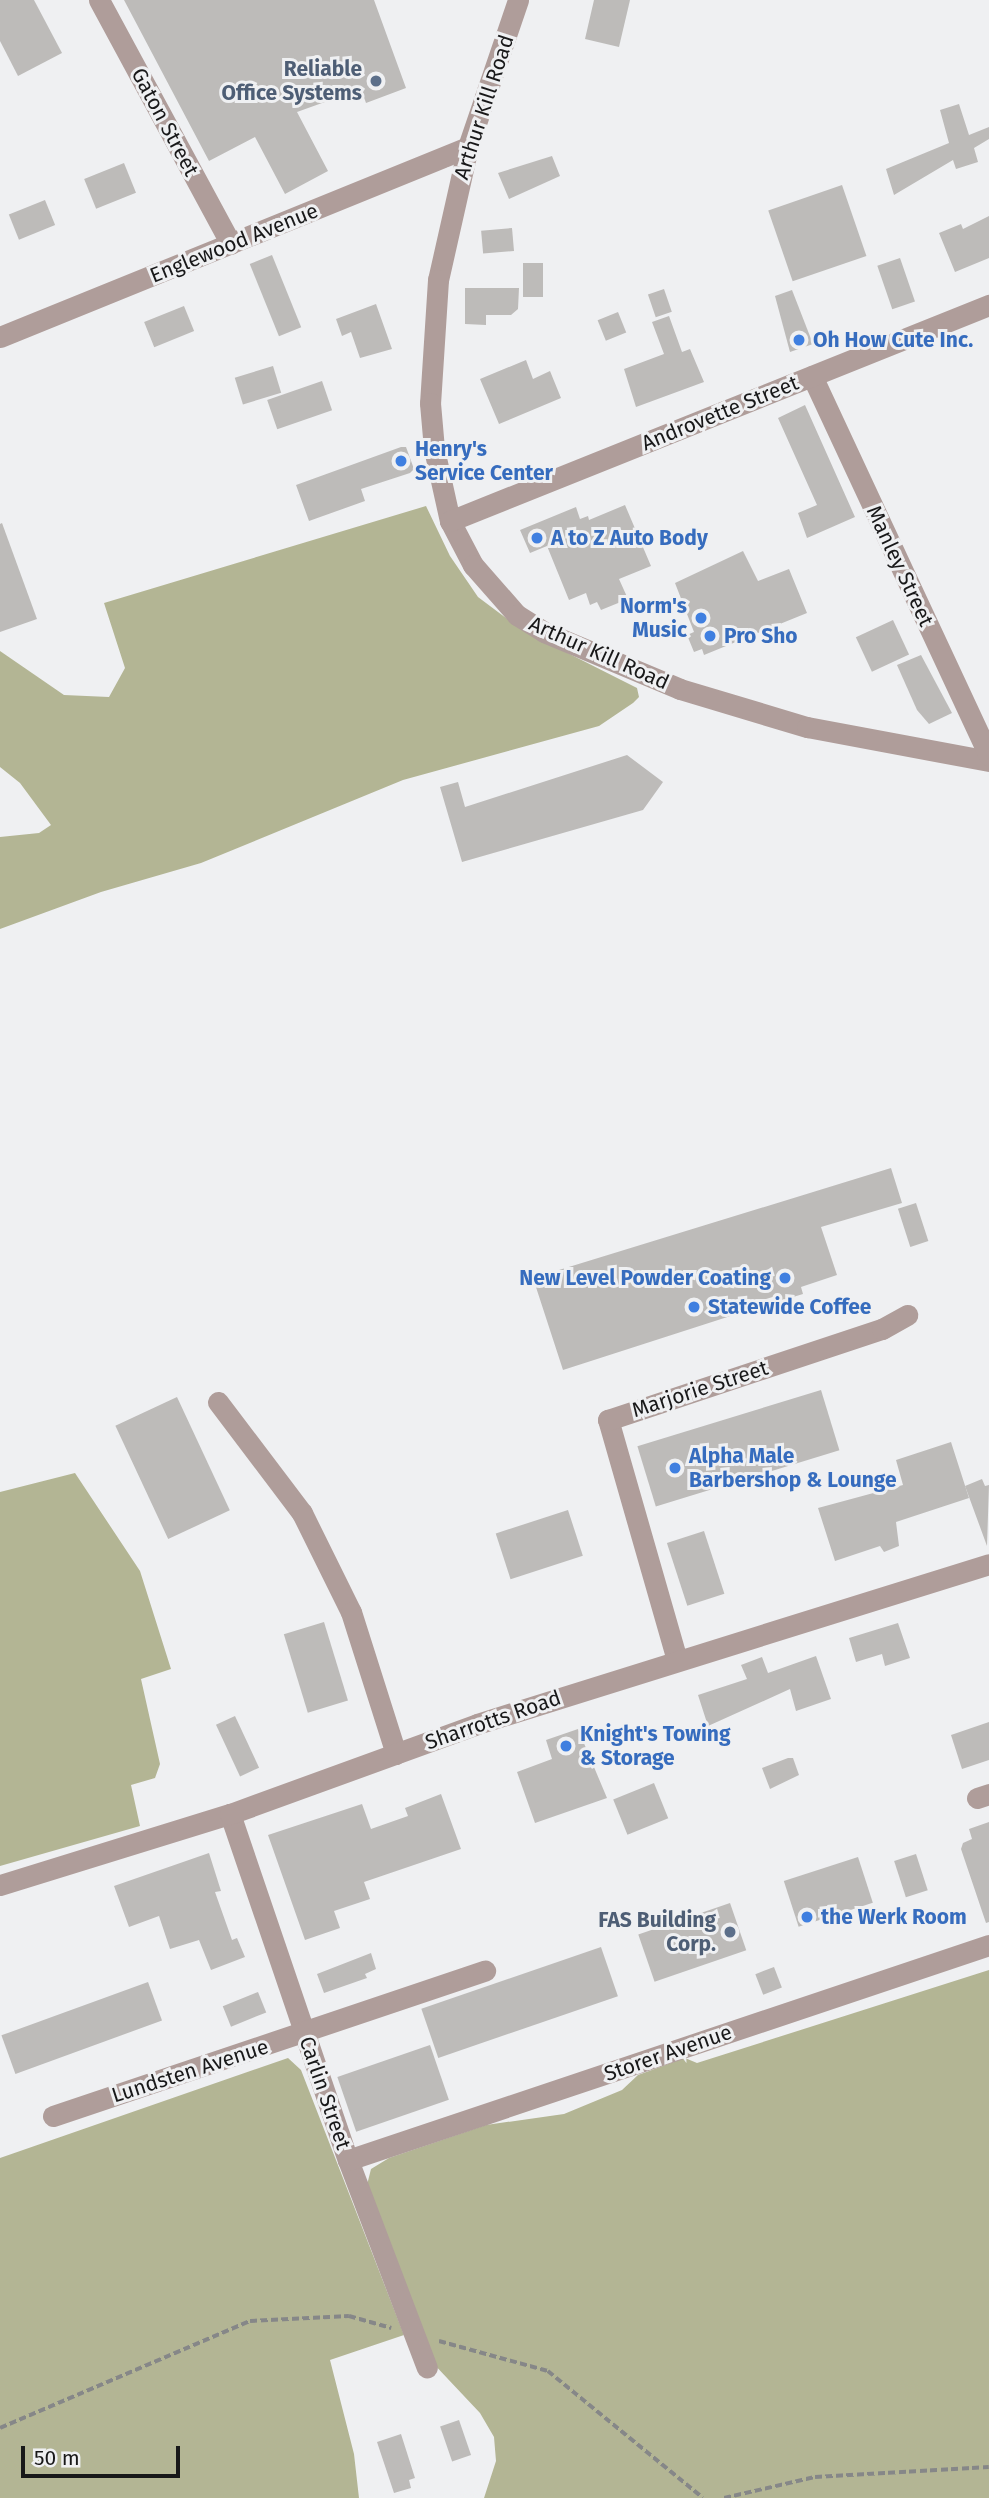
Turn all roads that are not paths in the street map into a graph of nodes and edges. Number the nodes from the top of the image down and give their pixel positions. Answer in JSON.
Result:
{"nodes":[{"id":1,"x":99,"y":0,"type":"edge"},
{"id":2,"x":518,"y":0,"type":"edge"},
{"id":3,"x":468,"y":147,"type":"junction"},
{"id":4,"x":231,"y":244,"type":"junction"},
{"id":5,"x":989,"y":305,"type":"edge"},
{"id":6,"x":0,"y":337,"type":"edge"},
{"id":7,"x":812,"y":376,"type":"junction"},
{"id":8,"x":450,"y":521,"type":"junction"},
{"id":9,"x":989,"y":758,"type":"edge"},
{"id":10,"x":907,"y":1315,"type":"dead end"},
{"id":11,"x":218,"y":1402,"type":"dead end"},
{"id":12,"x":989,"y":1564,"type":"edge"},
{"id":13,"x":677,"y":1660,"type":"junction"},
{"id":14,"x":396,"y":1754,"type":"junction"},
{"id":15,"x":230,"y":1814,"type":"junction"},
{"id":16,"x":0,"y":1885,"type":"edge"},
{"id":17,"x":989,"y":1945,"type":"edge"},
{"id":18,"x":485,"y":1971,"type":"dead end"},
{"id":19,"x":304,"y":2033,"type":"junction"},
{"id":20,"x":53,"y":2116,"type":"dead end"},
{"id":21,"x":348,"y":2160,"type":"junction"},
{"id":22,"x":427,"y":2368,"type":"dead end"}],
"edges":[{"from":1,"to":4,"type":"street","name":"Gaton Street"},
{"from":2,"to":3,"type":"street","name":"Arthur Kill Road"},
{"from":3,"to":4,"type":"street","name":"Englewood Avenue"},
{"from":3,"to":8,"type":"street","name":"Arthur Kill Road"},
{"from":4,"to":6,"type":"street","name":"Englewood Avenue"},
{"from":5,"to":7,"type":"street","name":"Androvette Street"},
{"from":7,"to":8,"type":"street","name":"Androvette Street"},
{"from":7,"to":9,"type":"street","name":"Manley Street"},
{"from":8,"to":9,"type":"street","name":"Arthur Kill Road"},
{"from":10,"to":13,"type":"street","name":"Marjorie Street"},
{"from":11,"to":14,"type":"street"},
{"from":12,"to":13,"type":"street","name":"Sharrotts Road"},
{"from":13,"to":14,"type":"street","name":"Sharrotts Road"},
{"from":14,"to":15,"type":"street","name":"Sharrotts Road"},
{"from":15,"to":16,"type":"street","name":"Sharrotts Road"},
{"from":15,"to":19,"type":"street","name":"Carlin Street"},
{"from":17,"to":21,"type":"street","name":"Storer Avenue"},
{"from":18,"to":19,"type":"street","name":"Lundsten Avenue"},
{"from":19,"to":20,"type":"street","name":"Lundsten Avenue"},
{"from":19,"to":21,"type":"street","name":"Carlin Street"},
{"from":21,"to":22,"type":"street","name":"Carlin Street"}]}
